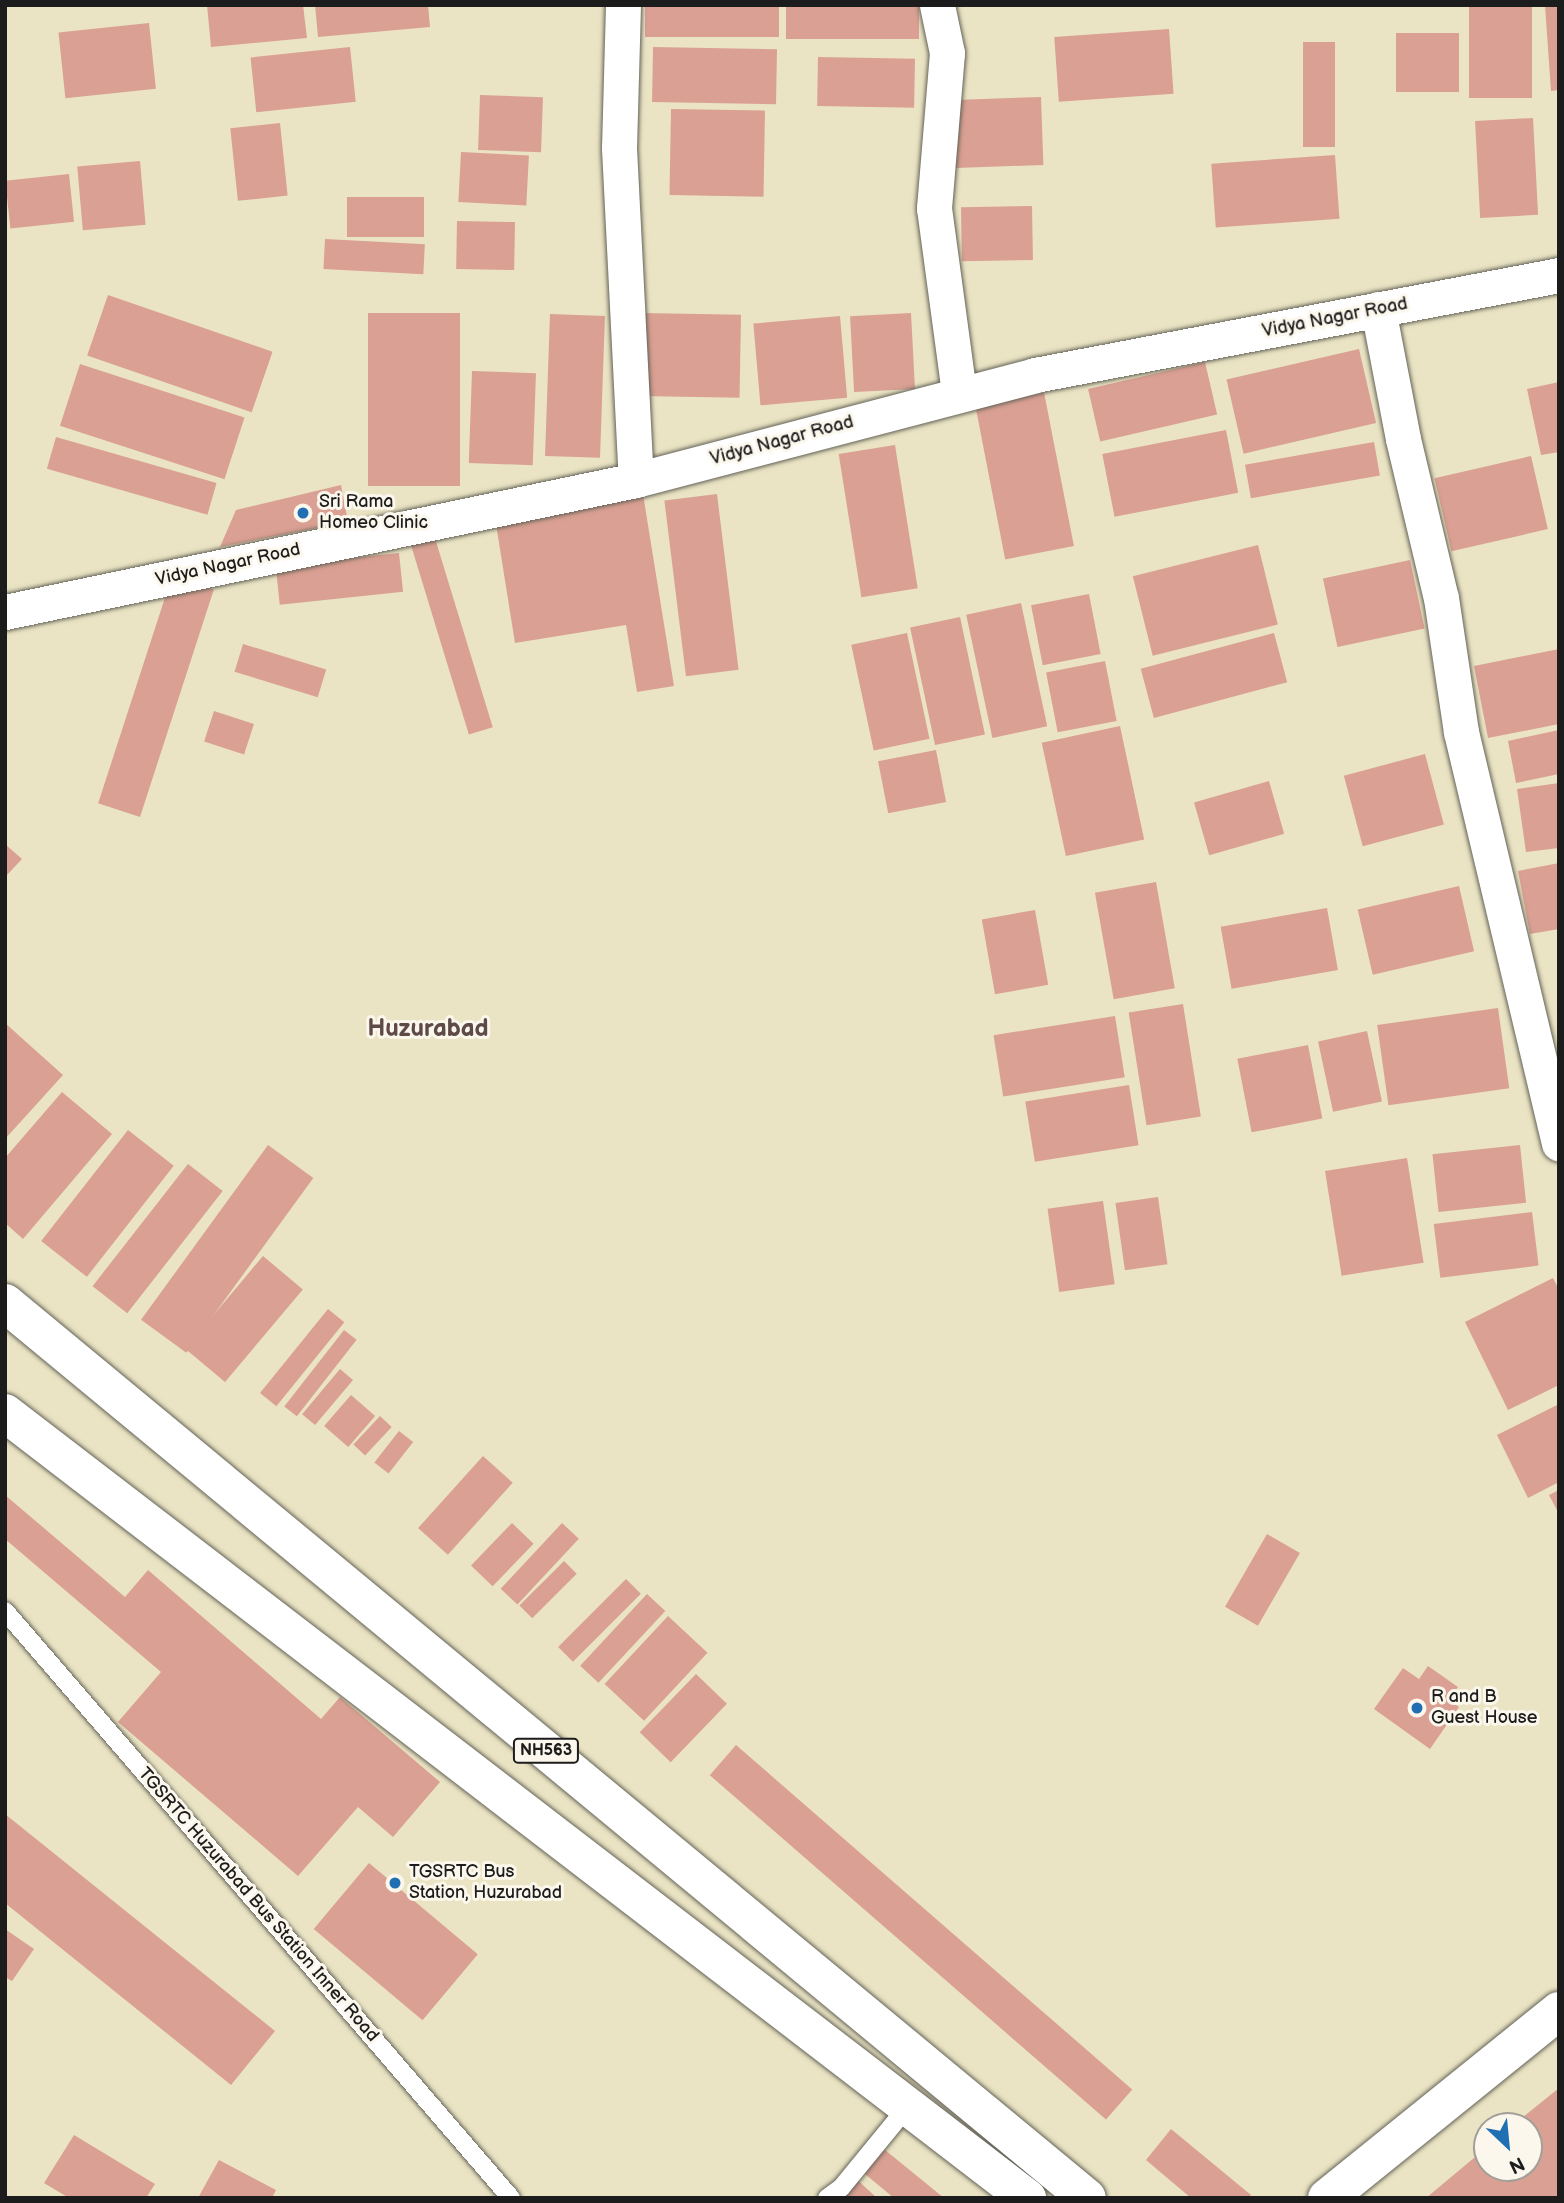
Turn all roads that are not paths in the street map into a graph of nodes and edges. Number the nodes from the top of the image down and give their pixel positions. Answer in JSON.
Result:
{"nodes":[{"id":1,"x":623,"y":5,"type":"edge"},
{"id":2,"x":937,"y":5,"type":"edge"},
{"id":3,"x":1559,"y":275,"type":"edge"},
{"id":4,"x":1378,"y":309,"type":"junction"},
{"id":5,"x":959,"y":394,"type":"junction"},
{"id":6,"x":636,"y":480,"type":"junction"},
{"id":7,"x":5,"y":612,"type":"edge"},
{"id":8,"x":1559,"y":1144,"type":"edge"},
{"id":9,"x":5,"y":1303,"type":"edge"},
{"id":10,"x":5,"y":1413,"type":"edge"},
{"id":11,"x":5,"y":1611,"type":"edge"},
{"id":12,"x":1559,"y":2011,"type":"edge"},
{"id":13,"x":908,"y":2106,"type":"junction"},
{"id":14,"x":511,"y":2198,"type":"edge"},
{"id":15,"x":827,"y":2198,"type":"edge"},
{"id":16,"x":1027,"y":2198,"type":"edge"},
{"id":17,"x":1087,"y":2198,"type":"edge"},
{"id":18,"x":1328,"y":2198,"type":"edge"}],
"edges":[{"from":1,"to":6,"type":"street"},
{"from":2,"to":5,"type":"street"},
{"from":3,"to":4,"type":"street","name":"Vidya Nagar Road"},
{"from":4,"to":5,"type":"street","name":"Vidya Nagar Road"},
{"from":4,"to":8,"type":"street"},
{"from":5,"to":6,"type":"street","name":"Vidya Nagar Road"},
{"from":6,"to":7,"type":"street","name":"Vidya Nagar Road"},
{"from":9,"to":17,"type":"main road","number":"NH563"},
{"from":10,"to":13,"type":"main road"},
{"from":11,"to":14,"type":"lane","name":"TGSRTC Huzurabad Bus Station Inner Road"},
{"from":12,"to":18,"type":"main road"},
{"from":13,"to":15,"type":"lane"},
{"from":13,"to":16,"type":"main road"}]}
